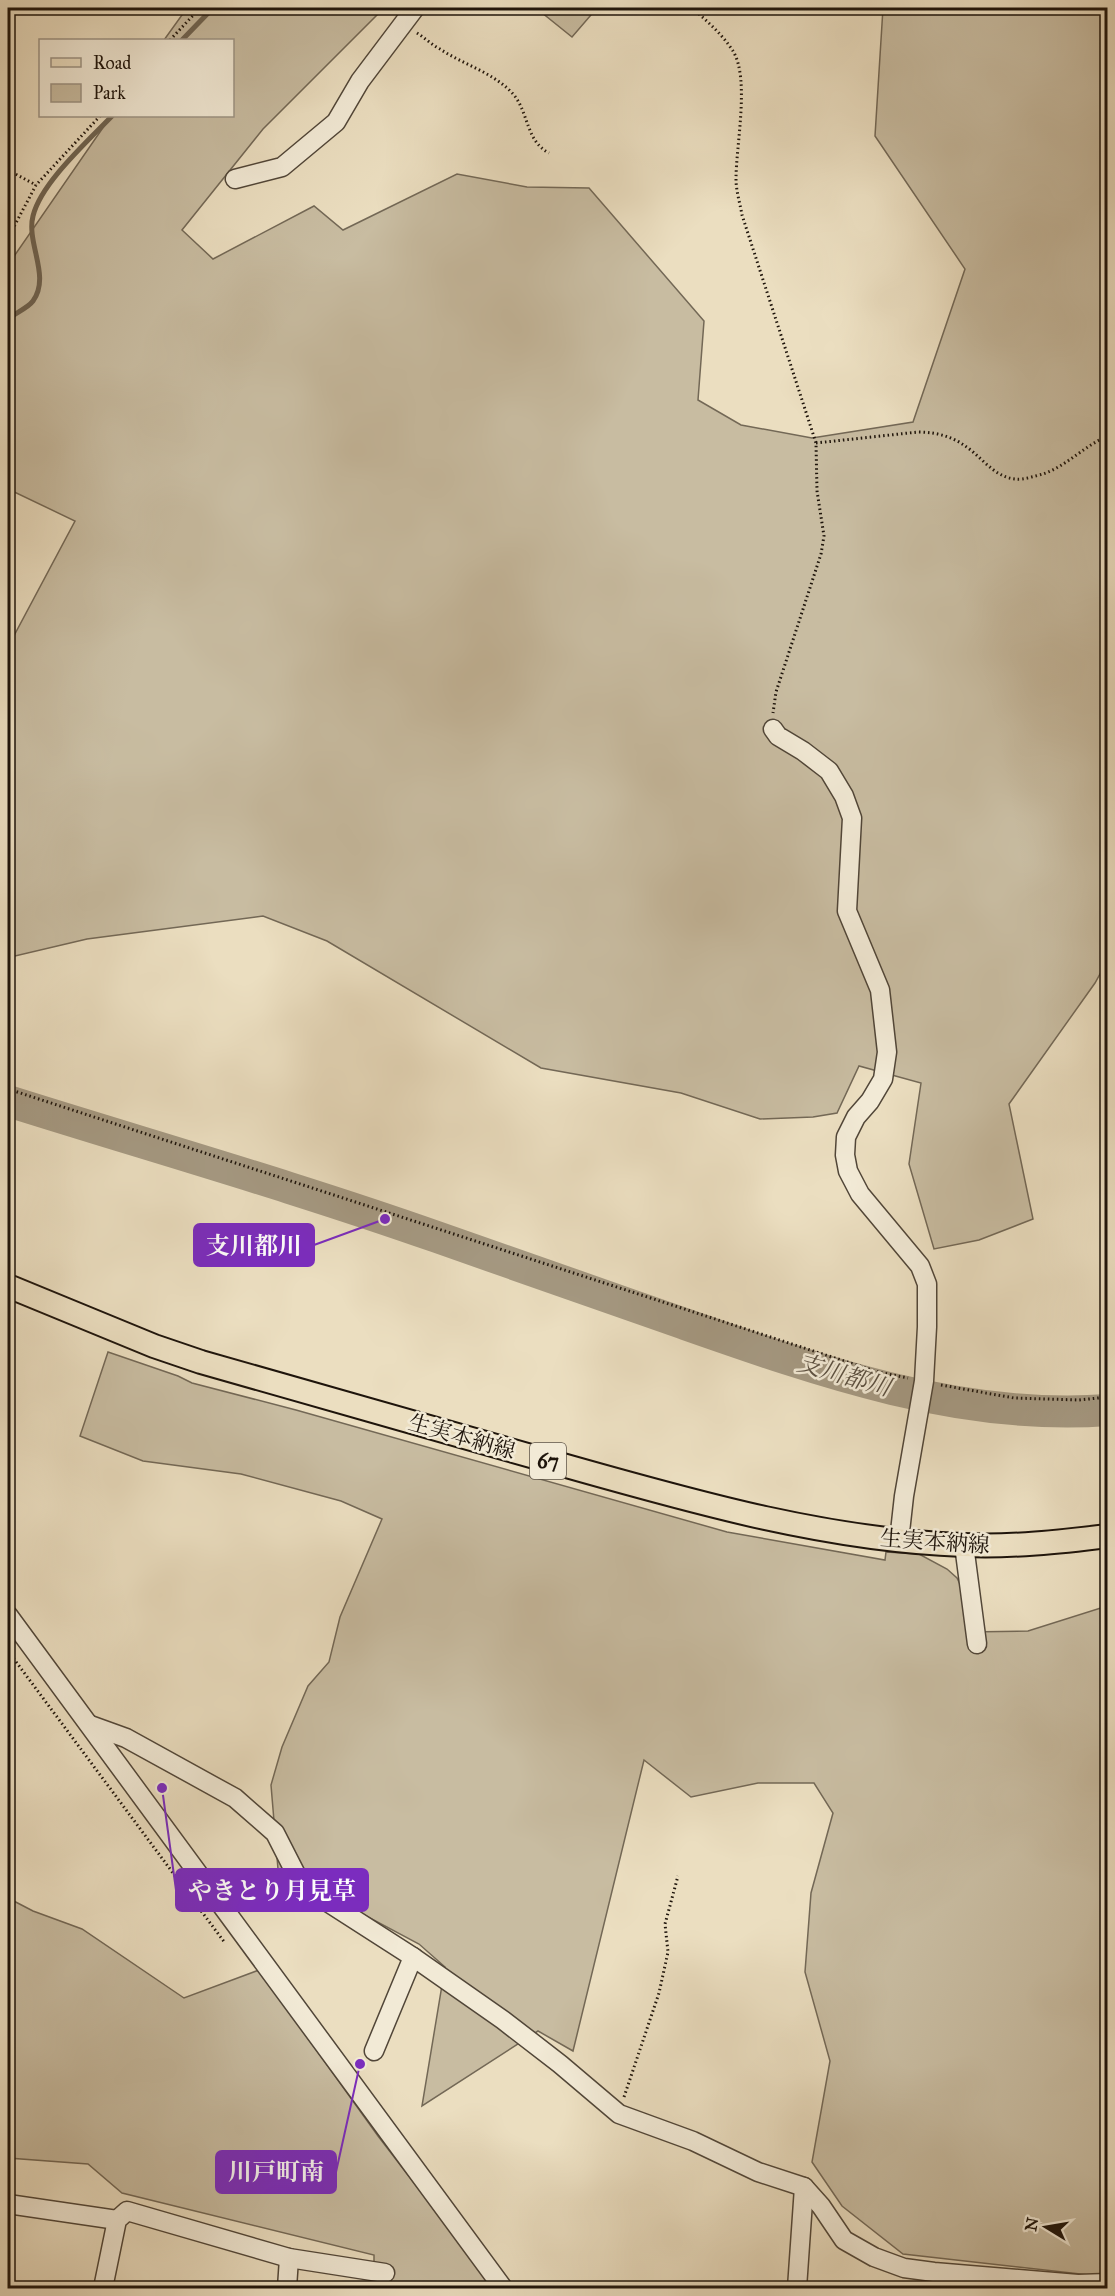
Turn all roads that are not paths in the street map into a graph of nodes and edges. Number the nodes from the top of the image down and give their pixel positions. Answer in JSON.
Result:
{"nodes":[{"id":1,"x":415,"y":8,"type":"edge"},
{"id":2,"x":235,"y":179,"type":"dead end"},
{"id":3,"x":773,"y":729,"type":"road end"},
{"id":4,"x":8,"y":1286,"type":"edge"},
{"id":5,"x":1107,"y":1536,"type":"edge"},
{"id":6,"x":900,"y":1541,"type":"junction"},
{"id":7,"x":964,"y":1545,"type":"junction"},
{"id":8,"x":8,"y":1619,"type":"edge"},
{"id":9,"x":977,"y":1644,"type":"dead end"},
{"id":10,"x":90,"y":1725,"type":"junction"},
{"id":11,"x":413,"y":1957,"type":"junction"},
{"id":12,"x":374,"y":2051,"type":"dead end"},
{"id":13,"x":804,"y":2187,"type":"junction"},
{"id":14,"x":8,"y":2204,"type":"edge"},
{"id":15,"x":117,"y":2220,"type":"junction"},
{"id":16,"x":289,"y":2258,"type":"junction"},
{"id":17,"x":385,"y":2272,"type":"dead end"},
{"id":18,"x":1107,"y":2283,"type":"edge"},
{"id":19,"x":1078,"y":2286,"type":"edge"},
{"id":20,"x":103,"y":2289,"type":"edge"},
{"id":21,"x":287,"y":2289,"type":"edge"},
{"id":22,"x":503,"y":2289,"type":"edge"},
{"id":23,"x":797,"y":2289,"type":"edge"}],
"edges":[{"from":1,"to":2,"type":"street"},
{"from":3,"to":6,"type":"street"},
{"from":4,"to":6,"type":"main road","name":"生実本納線","number":"67"},
{"from":5,"to":7,"type":"main road","name":"生実本納線","number":"67"},
{"from":6,"to":7,"type":"main road","name":"生実本納線","number":"67"},
{"from":7,"to":9,"type":"street"},
{"from":8,"to":10,"type":"street"},
{"from":10,"to":11,"type":"street"},
{"from":10,"to":22,"type":"street"},
{"from":11,"to":12,"type":"street"},
{"from":11,"to":13,"type":"street"},
{"from":13,"to":19,"type":"street"},
{"from":13,"to":23,"type":"street"},
{"from":14,"to":15,"type":"street"},
{"from":15,"to":16,"type":"street"},
{"from":15,"to":20,"type":"street"},
{"from":16,"to":17,"type":"street"},
{"from":16,"to":21,"type":"street"},
{"from":18,"to":19,"type":"street"}]}
